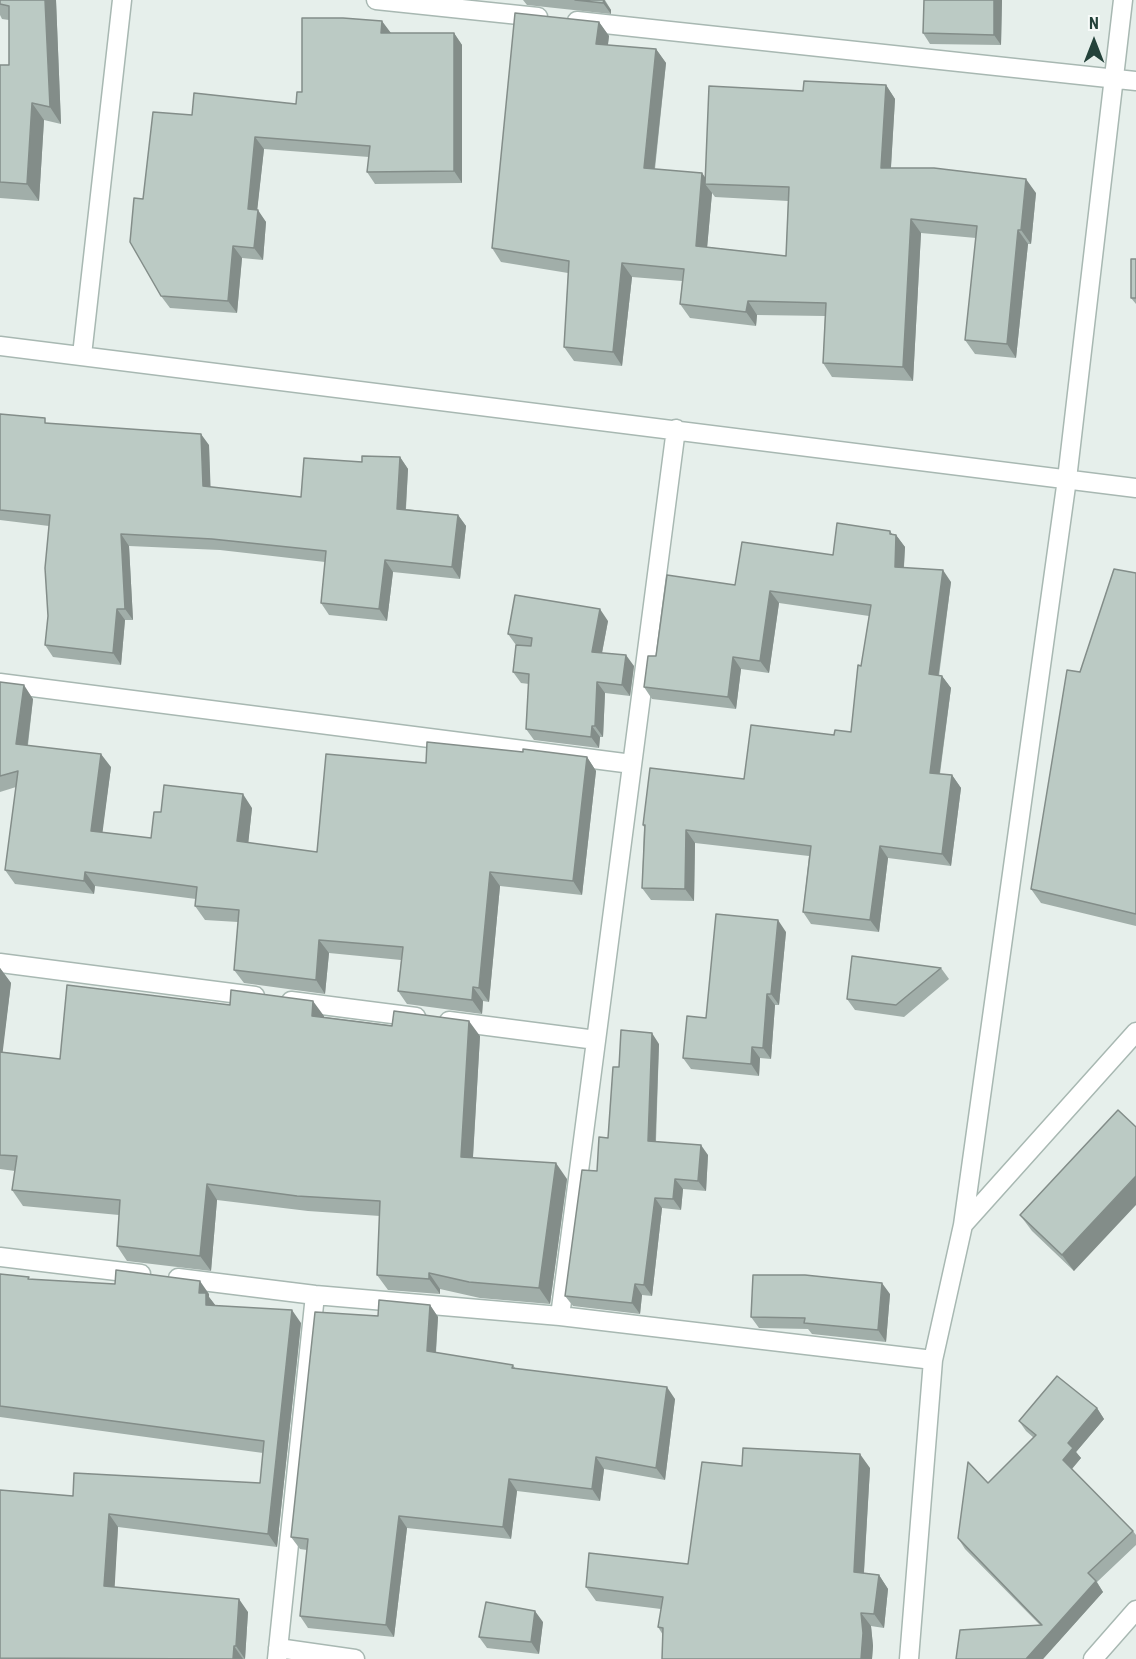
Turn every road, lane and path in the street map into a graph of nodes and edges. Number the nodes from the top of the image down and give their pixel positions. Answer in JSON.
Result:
{"nodes":[{"id":1,"x":122,"y":0,"type":"edge"},
{"id":2,"x":376,"y":0,"type":"edge"},
{"id":3,"x":1123,"y":0,"type":"edge"},
{"id":4,"x":1114,"y":78,"type":"junction"},
{"id":5,"x":1136,"y":81,"type":"edge"},
{"id":6,"x":0,"y":346,"type":"edge"},
{"id":7,"x":82,"y":355,"type":"junction"},
{"id":8,"x":676,"y":429,"type":"junction"},
{"id":9,"x":1066,"y":479,"type":"junction"},
{"id":10,"x":1136,"y":488,"type":"edge"},
{"id":11,"x":0,"y":683,"type":"edge"},
{"id":12,"x":632,"y":764,"type":"junction"},
{"id":13,"x":0,"y":963,"type":"edge"},
{"id":14,"x":1136,"y":1032,"type":"edge"},
{"id":15,"x":596,"y":1040,"type":"junction"},
{"id":16,"x":963,"y":1225,"type":"junction"},
{"id":17,"x":0,"y":1257,"type":"edge"},
{"id":18,"x":315,"y":1295,"type":"junction"},
{"id":19,"x":560,"y":1316,"type":"junction"},
{"id":20,"x":933,"y":1360,"type":"junction"},
{"id":21,"x":1136,"y":1610,"type":"edge"},
{"id":22,"x":277,"y":1654,"type":"edge"},
{"id":23,"x":355,"y":1659,"type":"edge"},
{"id":24,"x":909,"y":1659,"type":"edge"},
{"id":25,"x":1093,"y":1659,"type":"edge"}],
"edges":[{"from":1,"to":7,"type":"street"},
{"from":2,"to":4,"type":"street"},
{"from":3,"to":4,"type":"street"},
{"from":4,"to":5,"type":"street"},
{"from":4,"to":9,"type":"street"},
{"from":6,"to":7,"type":"street"},
{"from":7,"to":8,"type":"street"},
{"from":8,"to":9,"type":"street"},
{"from":8,"to":12,"type":"street"},
{"from":9,"to":10,"type":"street"},
{"from":9,"to":16,"type":"street"},
{"from":11,"to":12,"type":"street"},
{"from":12,"to":15,"type":"street"},
{"from":13,"to":15,"type":"street"},
{"from":14,"to":16,"type":"street"},
{"from":15,"to":19,"type":"street"},
{"from":16,"to":20,"type":"street"},
{"from":17,"to":18,"type":"street"},
{"from":18,"to":19,"type":"street"},
{"from":18,"to":22,"type":"street"},
{"from":19,"to":20,"type":"street"},
{"from":20,"to":24,"type":"street"},
{"from":21,"to":25,"type":"street"},
{"from":22,"to":23,"type":"street"}]}
